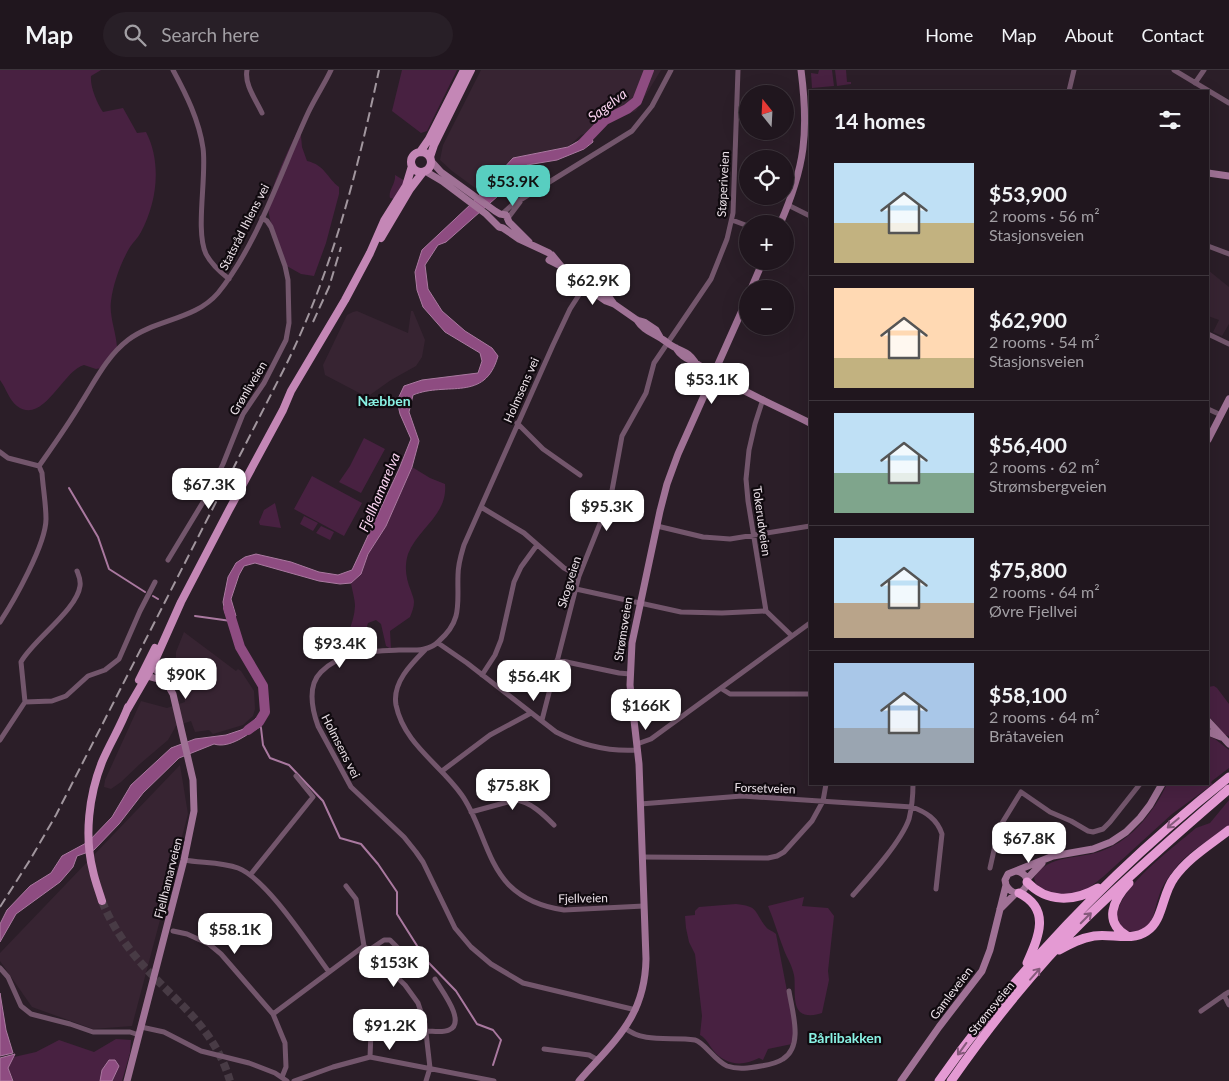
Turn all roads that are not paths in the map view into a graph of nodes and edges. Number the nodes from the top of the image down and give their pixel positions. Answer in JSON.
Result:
{"nodes":[{"id":1,"x":173,"y":70,"type":"edge"},
{"id":2,"x":247,"y":70,"type":"edge"},
{"id":3,"x":331,"y":70,"type":"edge"},
{"id":4,"x":464,"y":70,"type":"edge"},
{"id":5,"x":471,"y":70,"type":"edge"},
{"id":6,"x":671,"y":70,"type":"edge"},
{"id":7,"x":738,"y":70,"type":"edge"},
{"id":8,"x":801,"y":70,"type":"edge"},
{"id":9,"x":1074,"y":70,"type":"edge"},
{"id":10,"x":1174,"y":70,"type":"edge"},
{"id":11,"x":1204,"y":70,"type":"edge"},
{"id":12,"x":1195,"y":83,"type":"junction"},
{"id":13,"x":1069,"y":90,"type":"edge"},
{"id":14,"x":1207,"y":90,"type":"edge"},
{"id":15,"x":1209,"y":91,"type":"edge"},
{"id":16,"x":1229,"y":103,"type":"edge"},
{"id":17,"x":262,"y":112,"type":"dead end"},
{"id":18,"x":808,"y":133,"type":"edge"},
{"id":19,"x":419,"y":152,"type":"junction"},
{"id":20,"x":431,"y":159,"type":"junction"},
{"id":21,"x":412,"y":163,"type":"junction"},
{"id":22,"x":424,"y":172,"type":"junction"},
{"id":23,"x":1209,"y":173,"type":"edge"},
{"id":24,"x":1229,"y":176,"type":"edge"},
{"id":25,"x":794,"y":187,"type":"edge"},
{"id":26,"x":473,"y":200,"type":"junction"},
{"id":27,"x":788,"y":205,"type":"joint"},
{"id":28,"x":489,"y":211,"type":"junction"},
{"id":29,"x":784,"y":215,"type":"edge"},
{"id":30,"x":809,"y":216,"type":"edge"},
{"id":31,"x":505,"y":217,"type":"junction"},
{"id":32,"x":262,"y":218,"type":"junction"},
{"id":33,"x":732,"y":220,"type":"junction"},
{"id":34,"x":495,"y":222,"type":"junction"},
{"id":35,"x":739,"y":223,"type":"edge"},
{"id":36,"x":503,"y":228,"type":"junction"},
{"id":37,"x":529,"y":242,"type":"junction"},
{"id":38,"x":1209,"y":246,"type":"edge"},
{"id":39,"x":370,"y":253,"type":"junction"},
{"id":40,"x":1229,"y":254,"type":"edge"},
{"id":41,"x":229,"y":279,"type":"junction"},
{"id":42,"x":587,"y":284,"type":"junction"},
{"id":43,"x":739,"y":317,"type":"edge"},
{"id":44,"x":1209,"y":334,"type":"edge"},
{"id":45,"x":668,"y":342,"type":"junction"},
{"id":46,"x":1229,"y":344,"type":"edge"},
{"id":47,"x":713,"y":375,"type":"junction"},
{"id":48,"x":763,"y":399,"type":"junction"},
{"id":49,"x":1229,"y":399,"type":"edge"},
{"id":50,"x":1209,"y":409,"type":"edge"},
{"id":51,"x":1221,"y":415,"type":"junction"},
{"id":52,"x":809,"y":422,"type":"edge"},
{"id":53,"x":517,"y":424,"type":"junction"},
{"id":54,"x":1209,"y":438,"type":"edge"},
{"id":55,"x":0,"y":452,"type":"edge"},
{"id":56,"x":38,"y":466,"type":"junction"},
{"id":57,"x":580,"y":475,"type":"dead end"},
{"id":58,"x":481,"y":506,"type":"junction"},
{"id":59,"x":657,"y":526,"type":"junction"},
{"id":60,"x":809,"y":526,"type":"edge"},
{"id":61,"x":754,"y":537,"type":"junction"},
{"id":62,"x":537,"y":545,"type":"junction"},
{"id":63,"x":168,"y":560,"type":"dead end"},
{"id":64,"x":76,"y":571,"type":"dead end"},
{"id":65,"x":579,"y":576,"type":"junction"},
{"id":66,"x":155,"y":582,"type":"dead end"},
{"id":67,"x":576,"y":590,"type":"junction"},
{"id":68,"x":640,"y":604,"type":"junction"},
{"id":69,"x":766,"y":611,"type":"junction"},
{"id":70,"x":0,"y":622,"type":"edge"},
{"id":71,"x":809,"y":624,"type":"edge"},
{"id":72,"x":792,"y":636,"type":"junction"},
{"id":73,"x":438,"y":643,"type":"junction"},
{"id":74,"x":425,"y":650,"type":"junction"},
{"id":75,"x":557,"y":660,"type":"junction"},
{"id":76,"x":148,"y":671,"type":"junction"},
{"id":77,"x":630,"y":674,"type":"junction"},
{"id":78,"x":482,"y":675,"type":"junction"},
{"id":79,"x":722,"y":689,"type":"junction"},
{"id":80,"x":809,"y":694,"type":"edge"},
{"id":81,"x":25,"y":702,"type":"junction"},
{"id":82,"x":532,"y":713,"type":"junction"},
{"id":83,"x":542,"y":720,"type":"junction"},
{"id":84,"x":1209,"y":722,"type":"edge"},
{"id":85,"x":1209,"y":732,"type":"edge"},
{"id":86,"x":1222,"y":737,"type":"junction"},
{"id":87,"x":0,"y":740,"type":"edge"},
{"id":88,"x":1229,"y":744,"type":"edge"},
{"id":89,"x":637,"y":747,"type":"junction"},
{"id":90,"x":442,"y":772,"type":"junction"},
{"id":91,"x":296,"y":776,"type":"dead end"},
{"id":92,"x":1229,"y":777,"type":"edge"},
{"id":93,"x":826,"y":785,"type":"edge"},
{"id":94,"x":913,"y":785,"type":"edge"},
{"id":95,"x":1139,"y":785,"type":"edge"},
{"id":96,"x":1161,"y":785,"type":"edge"},
{"id":97,"x":1229,"y":789,"type":"edge"},
{"id":98,"x":823,"y":801,"type":"junction"},
{"id":99,"x":640,"y":804,"type":"junction"},
{"id":100,"x":912,"y":807,"type":"junction"},
{"id":101,"x":471,"y":812,"type":"junction"},
{"id":102,"x":554,"y":826,"type":"dead end"},
{"id":103,"x":1229,"y":830,"type":"edge"},
{"id":104,"x":642,"y":857,"type":"junction"},
{"id":105,"x":184,"y":860,"type":"junction"},
{"id":106,"x":1044,"y":860,"type":"junction"},
{"id":107,"x":1147,"y":860,"type":"junction"},
{"id":108,"x":990,"y":868,"type":"dead end"},
{"id":109,"x":1016,"y":871,"type":"junction"},
{"id":110,"x":251,"y":874,"type":"junction"},
{"id":111,"x":1027,"y":880,"type":"junction"},
{"id":112,"x":1108,"y":881,"type":"junction"},
{"id":113,"x":346,"y":886,"type":"dead end"},
{"id":114,"x":1006,"y":886,"type":"junction"},
{"id":115,"x":936,"y":889,"type":"dead end"},
{"id":116,"x":1018,"y":893,"type":"junction"},
{"id":117,"x":853,"y":895,"type":"dead end"},
{"id":118,"x":102,"y":901,"type":"tunnel mouth"},
{"id":119,"x":644,"y":906,"type":"junction"},
{"id":120,"x":1000,"y":910,"type":"junction"},
{"id":121,"x":173,"y":931,"type":"dead end"},
{"id":122,"x":1128,"y":936,"type":"junction"},
{"id":123,"x":367,"y":948,"type":"junction"},
{"id":124,"x":1053,"y":954,"type":"junction"},
{"id":125,"x":406,"y":956,"type":"dead end"},
{"id":126,"x":0,"y":968,"type":"edge"},
{"id":127,"x":1024,"y":970,"type":"junction"},
{"id":128,"x":329,"y":972,"type":"junction"},
{"id":129,"x":435,"y":980,"type":"dead end"},
{"id":130,"x":790,"y":991,"type":"dead end"},
{"id":131,"x":1226,"y":993,"type":"edge"},
{"id":132,"x":1229,"y":1005,"type":"edge"},
{"id":133,"x":636,"y":1010,"type":"junction"},
{"id":134,"x":1201,"y":1011,"type":"dead end"},
{"id":135,"x":273,"y":1014,"type":"junction"},
{"id":136,"x":625,"y":1028,"type":"junction"},
{"id":137,"x":140,"y":1031,"type":"junction"},
{"id":138,"x":426,"y":1031,"type":"junction"},
{"id":139,"x":371,"y":1032,"type":"dead end"},
{"id":140,"x":544,"y":1049,"type":"dead end"},
{"id":141,"x":370,"y":1057,"type":"junction"},
{"id":142,"x":598,"y":1060,"type":"junction"},
{"id":143,"x":430,"y":1068,"type":"junction"},
{"id":144,"x":282,"y":1077,"type":"junction"},
{"id":145,"x":127,"y":1081,"type":"edge"},
{"id":146,"x":287,"y":1081,"type":"edge"},
{"id":147,"x":294,"y":1081,"type":"edge"},
{"id":148,"x":426,"y":1081,"type":"edge"},
{"id":149,"x":494,"y":1081,"type":"edge"},
{"id":150,"x":579,"y":1081,"type":"edge"},
{"id":151,"x":901,"y":1081,"type":"edge"},
{"id":152,"x":939,"y":1081,"type":"edge"},
{"id":153,"x":951,"y":1081,"type":"edge"}],
"edges":[{"from":1,"to":41,"type":"street"},
{"from":2,"to":17,"type":"street"},
{"from":3,"to":32,"type":"street","name":"Statsråd Ihlens vei"},
{"from":4,"to":19,"type":"main road"},
{"from":5,"to":20,"type":"main road"},
{"from":6,"to":31,"type":"street"},
{"from":7,"to":33,"type":"street","name":"Støperiveien"},
{"from":8,"to":18,"type":"main road"},
{"from":9,"to":13,"type":"street"},
{"from":10,"to":12,"type":"street"},
{"from":11,"to":12,"type":"street"},
{"from":12,"to":14,"type":"street"},
{"from":15,"to":16,"type":"street"},
{"from":18,"to":25,"type":"main road"},
{"from":19,"to":20,"type":"main road"},
{"from":19,"to":21,"type":"main road"},
{"from":20,"to":22,"type":"main road"},
{"from":20,"to":26,"type":"main road"},
{"from":21,"to":22,"type":"main road"},
{"from":21,"to":39,"type":"main road"},
{"from":22,"to":26,"type":"main road"},
{"from":22,"to":39,"type":"main road"},
{"from":23,"to":24,"type":"main road"},
{"from":26,"to":28,"type":"main road"},
{"from":27,"to":29,"type":"main road"},
{"from":27,"to":30,"type":"street"},
{"from":28,"to":31,"type":"main road"},
{"from":28,"to":34,"type":"main road"},
{"from":31,"to":34,"type":"main road"},
{"from":31,"to":36,"type":"main road"},
{"from":31,"to":37,"type":"main road"},
{"from":32,"to":41,"type":"street","name":"Statsråd Ihlens vei"},
{"from":32,"to":63,"type":"street","name":"Grønliveien"},
{"from":33,"to":35,"type":"street"},
{"from":33,"to":45,"type":"street","name":"Støperiveien"},
{"from":34,"to":36,"type":"main road"},
{"from":36,"to":37,"type":"main road"},
{"from":37,"to":42,"type":"main road"},
{"from":38,"to":40,"type":"street"},
{"from":39,"to":76,"type":"main road"},
{"from":41,"to":56,"type":"street","name":"Statsråd Ihlens vei"},
{"from":42,"to":45,"type":"main road"},
{"from":42,"to":53,"type":"street","name":"Holmsens vei"},
{"from":43,"to":47,"type":"main road","name":"Strømsveien"},
{"from":44,"to":46,"type":"street"},
{"from":45,"to":47,"type":"main road"},
{"from":45,"to":65,"type":"street","name":"Skogveien"},
{"from":47,"to":48,"type":"main road"},
{"from":47,"to":59,"type":"main road","name":"Strømsveien"},
{"from":48,"to":52,"type":"main road"},
{"from":48,"to":61,"type":"street","name":"Tokerudveien"},
{"from":49,"to":51,"type":"main road"},
{"from":50,"to":51,"type":"street"},
{"from":51,"to":54,"type":"main road"},
{"from":53,"to":57,"type":"street"},
{"from":53,"to":58,"type":"street","name":"Holmsens vei"},
{"from":55,"to":56,"type":"street"},
{"from":56,"to":70,"type":"street"},
{"from":58,"to":62,"type":"street"},
{"from":58,"to":73,"type":"street","name":"Holmsens vei"},
{"from":59,"to":61,"type":"street"},
{"from":59,"to":68,"type":"main road","name":"Strømsveien"},
{"from":60,"to":61,"type":"street"},
{"from":61,"to":69,"type":"street","name":"Tokerudveien"},
{"from":62,"to":65,"type":"street"},
{"from":62,"to":78,"type":"street"},
{"from":64,"to":81,"type":"street"},
{"from":65,"to":67,"type":"street","name":"Skogveien"},
{"from":66,"to":81,"type":"street"},
{"from":67,"to":68,"type":"street"},
{"from":67,"to":75,"type":"street","name":"Skogveien"},
{"from":68,"to":69,"type":"street"},
{"from":68,"to":77,"type":"main road","name":"Strømsveien"},
{"from":69,"to":72,"type":"street"},
{"from":71,"to":72,"type":"street"},
{"from":72,"to":79,"type":"street"},
{"from":73,"to":74,"type":"street","name":"Holmsens vei"},
{"from":73,"to":78,"type":"street"},
{"from":74,"to":90,"type":"street","name":"Fjellveien"},
{"from":74,"to":133,"type":"street","name":"Holmsens vei"},
{"from":75,"to":77,"type":"street"},
{"from":75,"to":83,"type":"street","name":"Skogveien"},
{"from":76,"to":105,"type":"main road","name":"Fjellhamarveien"},
{"from":76,"to":118,"type":"main road"},
{"from":77,"to":89,"type":"main road","name":"Strømsveien"},
{"from":78,"to":82,"type":"street"},
{"from":79,"to":80,"type":"street"},
{"from":79,"to":89,"type":"street"},
{"from":81,"to":87,"type":"street"},
{"from":82,"to":83,"type":"street"},
{"from":82,"to":90,"type":"street"},
{"from":83,"to":89,"type":"street"},
{"from":84,"to":86,"type":"main road"},
{"from":85,"to":86,"type":"main road"},
{"from":86,"to":88,"type":"main road"},
{"from":89,"to":99,"type":"main road","name":"Strømsveien"},
{"from":90,"to":101,"type":"street","name":"Fjellveien"},
{"from":91,"to":110,"type":"street"},
{"from":92,"to":112,"type":"highway","one_way":true},
{"from":93,"to":98,"type":"street"},
{"from":94,"to":100,"type":"street"},
{"from":95,"to":108,"type":"street"},
{"from":96,"to":106,"type":"main road"},
{"from":97,"to":107,"type":"highway"},
{"from":98,"to":99,"type":"street","name":"Forsetveien"},
{"from":98,"to":100,"type":"street","name":"Forsetveien"},
{"from":98,"to":104,"type":"street"},
{"from":99,"to":104,"type":"main road","name":"Strømsveien"},
{"from":100,"to":115,"type":"street","name":"Forsetveien"},
{"from":100,"to":117,"type":"street"},
{"from":101,"to":102,"type":"street"},
{"from":101,"to":119,"type":"street","name":"Fjellveien"},
{"from":103,"to":122,"type":"highway"},
{"from":104,"to":119,"type":"main road","name":"Strømsveien"},
{"from":105,"to":110,"type":"street"},
{"from":105,"to":137,"type":"main road","name":"Fjellhamarveien"},
{"from":106,"to":109,"type":"main road"},
{"from":106,"to":111,"type":"main road"},
{"from":107,"to":122,"type":"highway"},
{"from":124,"to":107,"type":"highway","name":"Strømsveien","one_way":true},
{"from":109,"to":111,"type":"main road"},
{"from":109,"to":114,"type":"main road"},
{"from":110,"to":128,"type":"street"},
{"from":111,"to":112,"type":"highway"},
{"from":111,"to":116,"type":"main road"},
{"from":112,"to":127,"type":"highway"},
{"from":113,"to":123,"type":"street"},
{"from":114,"to":116,"type":"main road"},
{"from":114,"to":120,"type":"main road","name":"Gamleveien"},
{"from":116,"to":120,"type":"main road","name":"Gamleveien"},
{"from":116,"to":127,"type":"highway"},
{"from":119,"to":133,"type":"main road","name":"Strømsveien"},
{"from":120,"to":151,"type":"main road","name":"Gamleveien"},
{"from":121,"to":135,"type":"street"},
{"from":122,"to":124,"type":"highway"},
{"from":123,"to":125,"type":"street"},
{"from":123,"to":128,"type":"street"},
{"from":123,"to":138,"type":"street"},
{"from":153,"to":124,"type":"highway","name":"Strømsveien","one_way":true},
{"from":126,"to":137,"type":"street"},
{"from":127,"to":152,"type":"highway","name":"Strømsveien","one_way":true},
{"from":128,"to":135,"type":"street"},
{"from":129,"to":138,"type":"street"},
{"from":130,"to":136,"type":"street"},
{"from":131,"to":132,"type":"street"},
{"from":131,"to":134,"type":"street"},
{"from":133,"to":136,"type":"main road","name":"Strømsveien"},
{"from":135,"to":144,"type":"street"},
{"from":136,"to":142,"type":"main road","name":"Strømsveien"},
{"from":137,"to":144,"type":"street"},
{"from":137,"to":145,"type":"main road","name":"Fjellhamarveien"},
{"from":138,"to":143,"type":"street"},
{"from":139,"to":141,"type":"street"},
{"from":140,"to":142,"type":"street"},
{"from":141,"to":143,"type":"street"},
{"from":141,"to":147,"type":"street"},
{"from":142,"to":150,"type":"main road","name":"Strømsveien"},
{"from":143,"to":148,"type":"street"},
{"from":143,"to":149,"type":"street"},
{"from":144,"to":146,"type":"street"}]}
